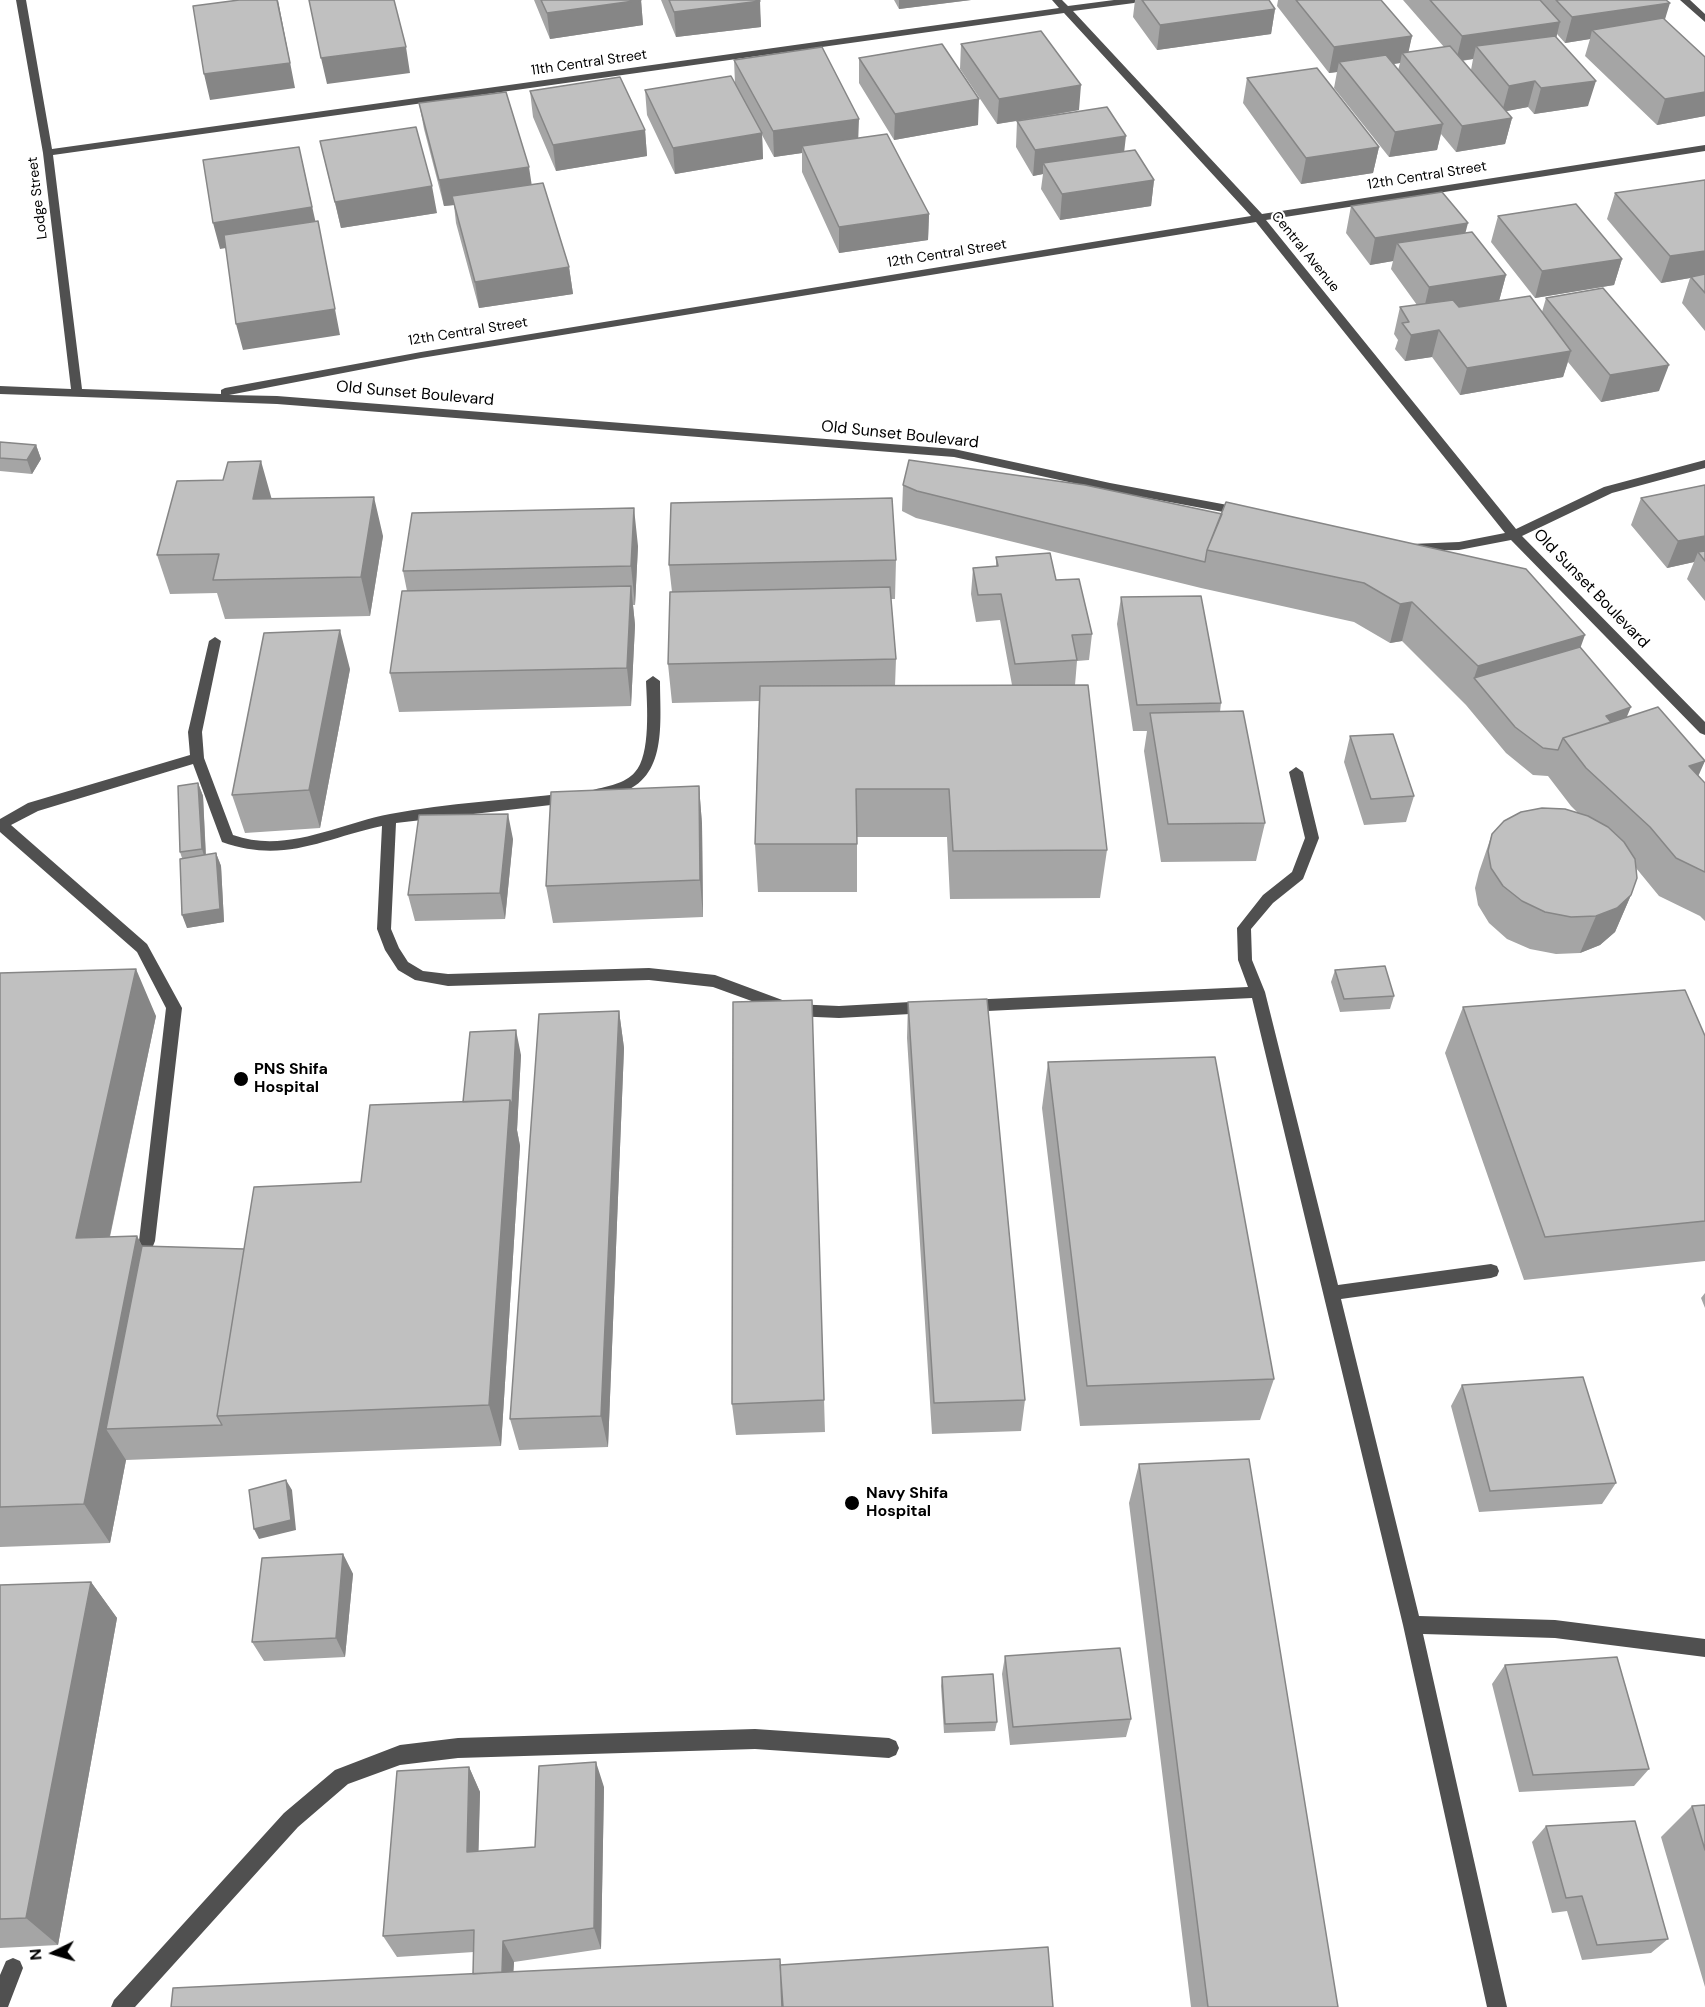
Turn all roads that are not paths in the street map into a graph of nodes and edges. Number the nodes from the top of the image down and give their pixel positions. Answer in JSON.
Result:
{"nodes":[{"id":1,"x":21,"y":0,"type":"edge"},
{"id":2,"x":1057,"y":0,"type":"edge"},
{"id":3,"x":1134,"y":0,"type":"edge"},
{"id":4,"x":1685,"y":0,"type":"edge"},
{"id":5,"x":1066,"y":10,"type":"junction"},
{"id":6,"x":1705,"y":19,"type":"edge"},
{"id":7,"x":1705,"y":148,"type":"edge"},
{"id":8,"x":48,"y":153,"type":"junction"},
{"id":9,"x":1259,"y":218,"type":"junction"},
{"id":10,"x":0,"y":390,"type":"edge"},
{"id":11,"x":77,"y":393,"type":"junction"},
{"id":12,"x":196,"y":397,"type":"junction"},
{"id":13,"x":1705,"y":464,"type":"edge"},
{"id":14,"x":1256,"y":514,"type":"edge"},
{"id":15,"x":1514,"y":535,"type":"junction"},
{"id":16,"x":1394,"y":547,"type":"edge"},
{"id":17,"x":215,"y":641,"type":"dead end"},
{"id":18,"x":653,"y":681,"type":"dead end"},
{"id":19,"x":1705,"y":730,"type":"edge"},
{"id":20,"x":197,"y":758,"type":"junction"},
{"id":21,"x":1296,"y":772,"type":"dead end"},
{"id":22,"x":389,"y":819,"type":"junction"},
{"id":23,"x":0,"y":825,"type":"edge"},
{"id":24,"x":1258,"y":992,"type":"junction"},
{"id":25,"x":147,"y":1241,"type":"dead end"},
{"id":26,"x":1491,"y":1271,"type":"dead end"},
{"id":27,"x":1332,"y":1293,"type":"junction"},
{"id":28,"x":1412,"y":1626,"type":"junction"},
{"id":29,"x":1705,"y":1648,"type":"edge"},
{"id":30,"x":889,"y":1748,"type":"dead end"},
{"id":31,"x":13,"y":1968,"type":"dead end"},
{"id":32,"x":0,"y":2002,"type":"edge"},
{"id":33,"x":121,"y":2007,"type":"edge"},
{"id":34,"x":1497,"y":2007,"type":"edge"}],
"edges":[{"from":1,"to":8,"type":"street","name":"Lodge Street"},
{"from":2,"to":5,"type":"street","name":"Central Avenue"},
{"from":3,"to":5,"type":"street","name":"11th Central Street"},
{"from":4,"to":6,"type":"street"},
{"from":5,"to":8,"type":"street","name":"11th Central Street"},
{"from":5,"to":9,"type":"street","name":"Central Avenue"},
{"from":7,"to":9,"type":"street","name":"12th Central Street"},
{"from":8,"to":11,"type":"street","name":"Lodge Street"},
{"from":9,"to":12,"type":"street","name":"12th Central Street"},
{"from":9,"to":15,"type":"street","name":"Central Avenue"},
{"from":10,"to":11,"type":"street","name":"Old Sunset Boulevard"},
{"from":11,"to":12,"type":"street","name":"Old Sunset Boulevard"},
{"from":12,"to":14,"type":"street","name":"Old Sunset Boulevard"},
{"from":13,"to":15,"type":"street"},
{"from":15,"to":16,"type":"street","name":"Old Sunset Boulevard"},
{"from":15,"to":19,"type":"street","name":"Old Sunset Boulevard"},
{"from":17,"to":20,"type":"street"},
{"from":18,"to":22,"type":"street"},
{"from":20,"to":22,"type":"street"},
{"from":20,"to":23,"type":"street"},
{"from":21,"to":24,"type":"street"},
{"from":22,"to":24,"type":"street"},
{"from":23,"to":25,"type":"street"},
{"from":24,"to":27,"type":"street"},
{"from":26,"to":27,"type":"street"},
{"from":27,"to":28,"type":"street"},
{"from":28,"to":29,"type":"street"},
{"from":28,"to":34,"type":"street"},
{"from":30,"to":33,"type":"street"},
{"from":31,"to":32,"type":"street"}]}
